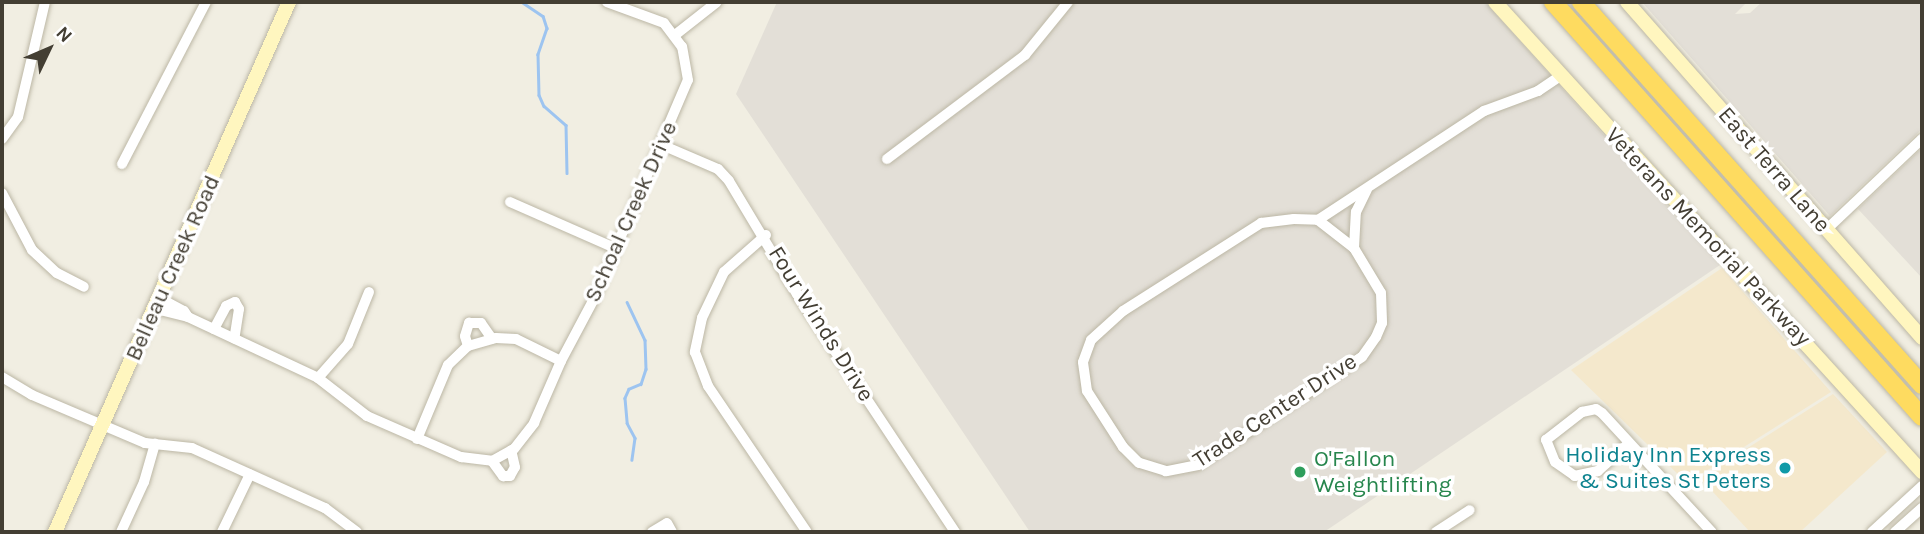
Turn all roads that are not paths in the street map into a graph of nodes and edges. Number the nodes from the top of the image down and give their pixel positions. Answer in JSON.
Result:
{"nodes":[{"id":1,"x":45,"y":2,"type":"edge"},
{"id":2,"x":206,"y":2,"type":"edge"},
{"id":3,"x":289,"y":2,"type":"edge"},
{"id":4,"x":607,"y":2,"type":"edge"},
{"id":5,"x":717,"y":2,"type":"edge"},
{"id":6,"x":1068,"y":2,"type":"edge"},
{"id":7,"x":1495,"y":2,"type":"edge"},
{"id":8,"x":1553,"y":2,"type":"edge"},
{"id":9,"x":1581,"y":2,"type":"edge"},
{"id":10,"x":1627,"y":2,"type":"edge"},
{"id":11,"x":675,"y":35,"type":"junction"},
{"id":12,"x":1559,"y":77,"type":"junction"},
{"id":13,"x":2,"y":139,"type":"edge"},
{"id":14,"x":1922,"y":139,"type":"edge"},
{"id":15,"x":662,"y":145,"type":"junction"},
{"id":16,"x":887,"y":159,"type":"dead end"},
{"id":17,"x":122,"y":163,"type":"dead end"},
{"id":18,"x":1367,"y":188,"type":"junction"},
{"id":19,"x":2,"y":193,"type":"edge"},
{"id":20,"x":510,"y":202,"type":"dead end"},
{"id":21,"x":1318,"y":220,"type":"junction"},
{"id":22,"x":1826,"y":230,"type":"junction"},
{"id":23,"x":766,"y":235,"type":"junction"},
{"id":24,"x":615,"y":248,"type":"junction"},
{"id":25,"x":1354,"y":248,"type":"junction"},
{"id":26,"x":84,"y":287,"type":"dead end"},
{"id":27,"x":369,"y":292,"type":"dead end"},
{"id":28,"x":159,"y":304,"type":"junction"},
{"id":29,"x":214,"y":329,"type":"junction"},
{"id":30,"x":1922,"y":338,"type":"edge"},
{"id":31,"x":234,"y":339,"type":"junction"},
{"id":32,"x":492,"y":339,"type":"junction"},
{"id":33,"x":468,"y":346,"type":"junction"},
{"id":34,"x":561,"y":360,"type":"junction"},
{"id":35,"x":2,"y":377,"type":"edge"},
{"id":36,"x":318,"y":378,"type":"junction"},
{"id":37,"x":1922,"y":385,"type":"edge"},
{"id":38,"x":1922,"y":417,"type":"edge"},
{"id":39,"x":103,"y":424,"type":"junction"},
{"id":40,"x":417,"y":439,"type":"junction"},
{"id":41,"x":1629,"y":443,"type":"junction"},
{"id":42,"x":155,"y":444,"type":"junction"},
{"id":43,"x":512,"y":450,"type":"junction"},
{"id":44,"x":492,"y":460,"type":"junction"},
{"id":45,"x":1922,"y":472,"type":"edge"},
{"id":46,"x":250,"y":474,"type":"junction"},
{"id":47,"x":1922,"y":486,"type":"edge"},
{"id":48,"x":1922,"y":508,"type":"edge"},
{"id":49,"x":1470,"y":510,"type":"dead end"},
{"id":50,"x":55,"y":532,"type":"edge"},
{"id":51,"x":121,"y":532,"type":"edge"},
{"id":52,"x":222,"y":532,"type":"edge"},
{"id":53,"x":357,"y":532,"type":"edge"},
{"id":54,"x":652,"y":532,"type":"edge"},
{"id":55,"x":673,"y":532,"type":"edge"},
{"id":56,"x":807,"y":532,"type":"edge"},
{"id":57,"x":955,"y":532,"type":"edge"},
{"id":58,"x":1436,"y":532,"type":"edge"},
{"id":59,"x":1712,"y":532,"type":"edge"},
{"id":60,"x":1872,"y":532,"type":"edge"},
{"id":61,"x":1895,"y":532,"type":"edge"}],
"edges":[{"from":1,"to":13,"type":"street"},
{"from":2,"to":17,"type":"street"},
{"from":3,"to":28,"type":"street","name":"Belleau Creek Road"},
{"from":4,"to":11,"type":"street"},
{"from":5,"to":11,"type":"street"},
{"from":6,"to":16,"type":"street"},
{"from":7,"to":12,"type":"street","name":"Veterans Memorial Parkway"},
{"from":8,"to":38,"type":"highway"},
{"from":9,"to":37,"type":"highway"},
{"from":10,"to":22,"type":"street","name":"East Terra Lane"},
{"from":11,"to":15,"type":"street","name":"Schoal Creek Drive"},
{"from":12,"to":18,"type":"street"},
{"from":12,"to":45,"type":"street","name":"Veterans Memorial Parkway"},
{"from":14,"to":22,"type":"street"},
{"from":15,"to":23,"type":"street","name":"Four Winds Drive"},
{"from":15,"to":24,"type":"street","name":"Schoal Creek Drive"},
{"from":18,"to":21,"type":"street"},
{"from":18,"to":25,"type":"street"},
{"from":19,"to":26,"type":"street"},
{"from":20,"to":24,"type":"street"},
{"from":21,"to":25,"type":"street","name":"Trade Center Drive"},
{"from":21,"to":25,"type":"street","name":"Trade Center Drive"},
{"from":22,"to":30,"type":"street","name":"East Terra Lane"},
{"from":23,"to":56,"type":"street"},
{"from":23,"to":57,"type":"street","name":"Four Winds Drive"},
{"from":24,"to":34,"type":"street","name":"Schoal Creek Drive"},
{"from":27,"to":36,"type":"street"},
{"from":28,"to":29,"type":"street","name":"Schoal Creek Drive"},
{"from":28,"to":39,"type":"street","name":"Belleau Creek Road"},
{"from":29,"to":31,"type":"street","name":"Schoal Creek Drive"},
{"from":29,"to":31,"type":"street"},
{"from":31,"to":36,"type":"street","name":"Schoal Creek Drive"},
{"from":32,"to":33,"type":"street"},
{"from":32,"to":33,"type":"street"},
{"from":32,"to":34,"type":"street"},
{"from":33,"to":40,"type":"street"},
{"from":34,"to":43,"type":"street","name":"Schoal Creek Drive"},
{"from":35,"to":39,"type":"street"},
{"from":36,"to":40,"type":"street","name":"Schoal Creek Drive"},
{"from":39,"to":42,"type":"street"},
{"from":39,"to":50,"type":"street","name":"Belleau Creek Road"},
{"from":40,"to":44,"type":"street","name":"Schoal Creek Drive"},
{"from":41,"to":41,"type":"street"},
{"from":41,"to":59,"type":"street"},
{"from":42,"to":46,"type":"street"},
{"from":42,"to":51,"type":"street"},
{"from":43,"to":44,"type":"street","name":"Schoal Creek Drive"},
{"from":43,"to":44,"type":"street","name":"Schoal Creek Drive"},
{"from":46,"to":52,"type":"street"},
{"from":46,"to":53,"type":"street"},
{"from":47,"to":60,"type":"street"},
{"from":48,"to":61,"type":"street"},
{"from":49,"to":58,"type":"street"},
{"from":54,"to":55,"type":"street"}]}
